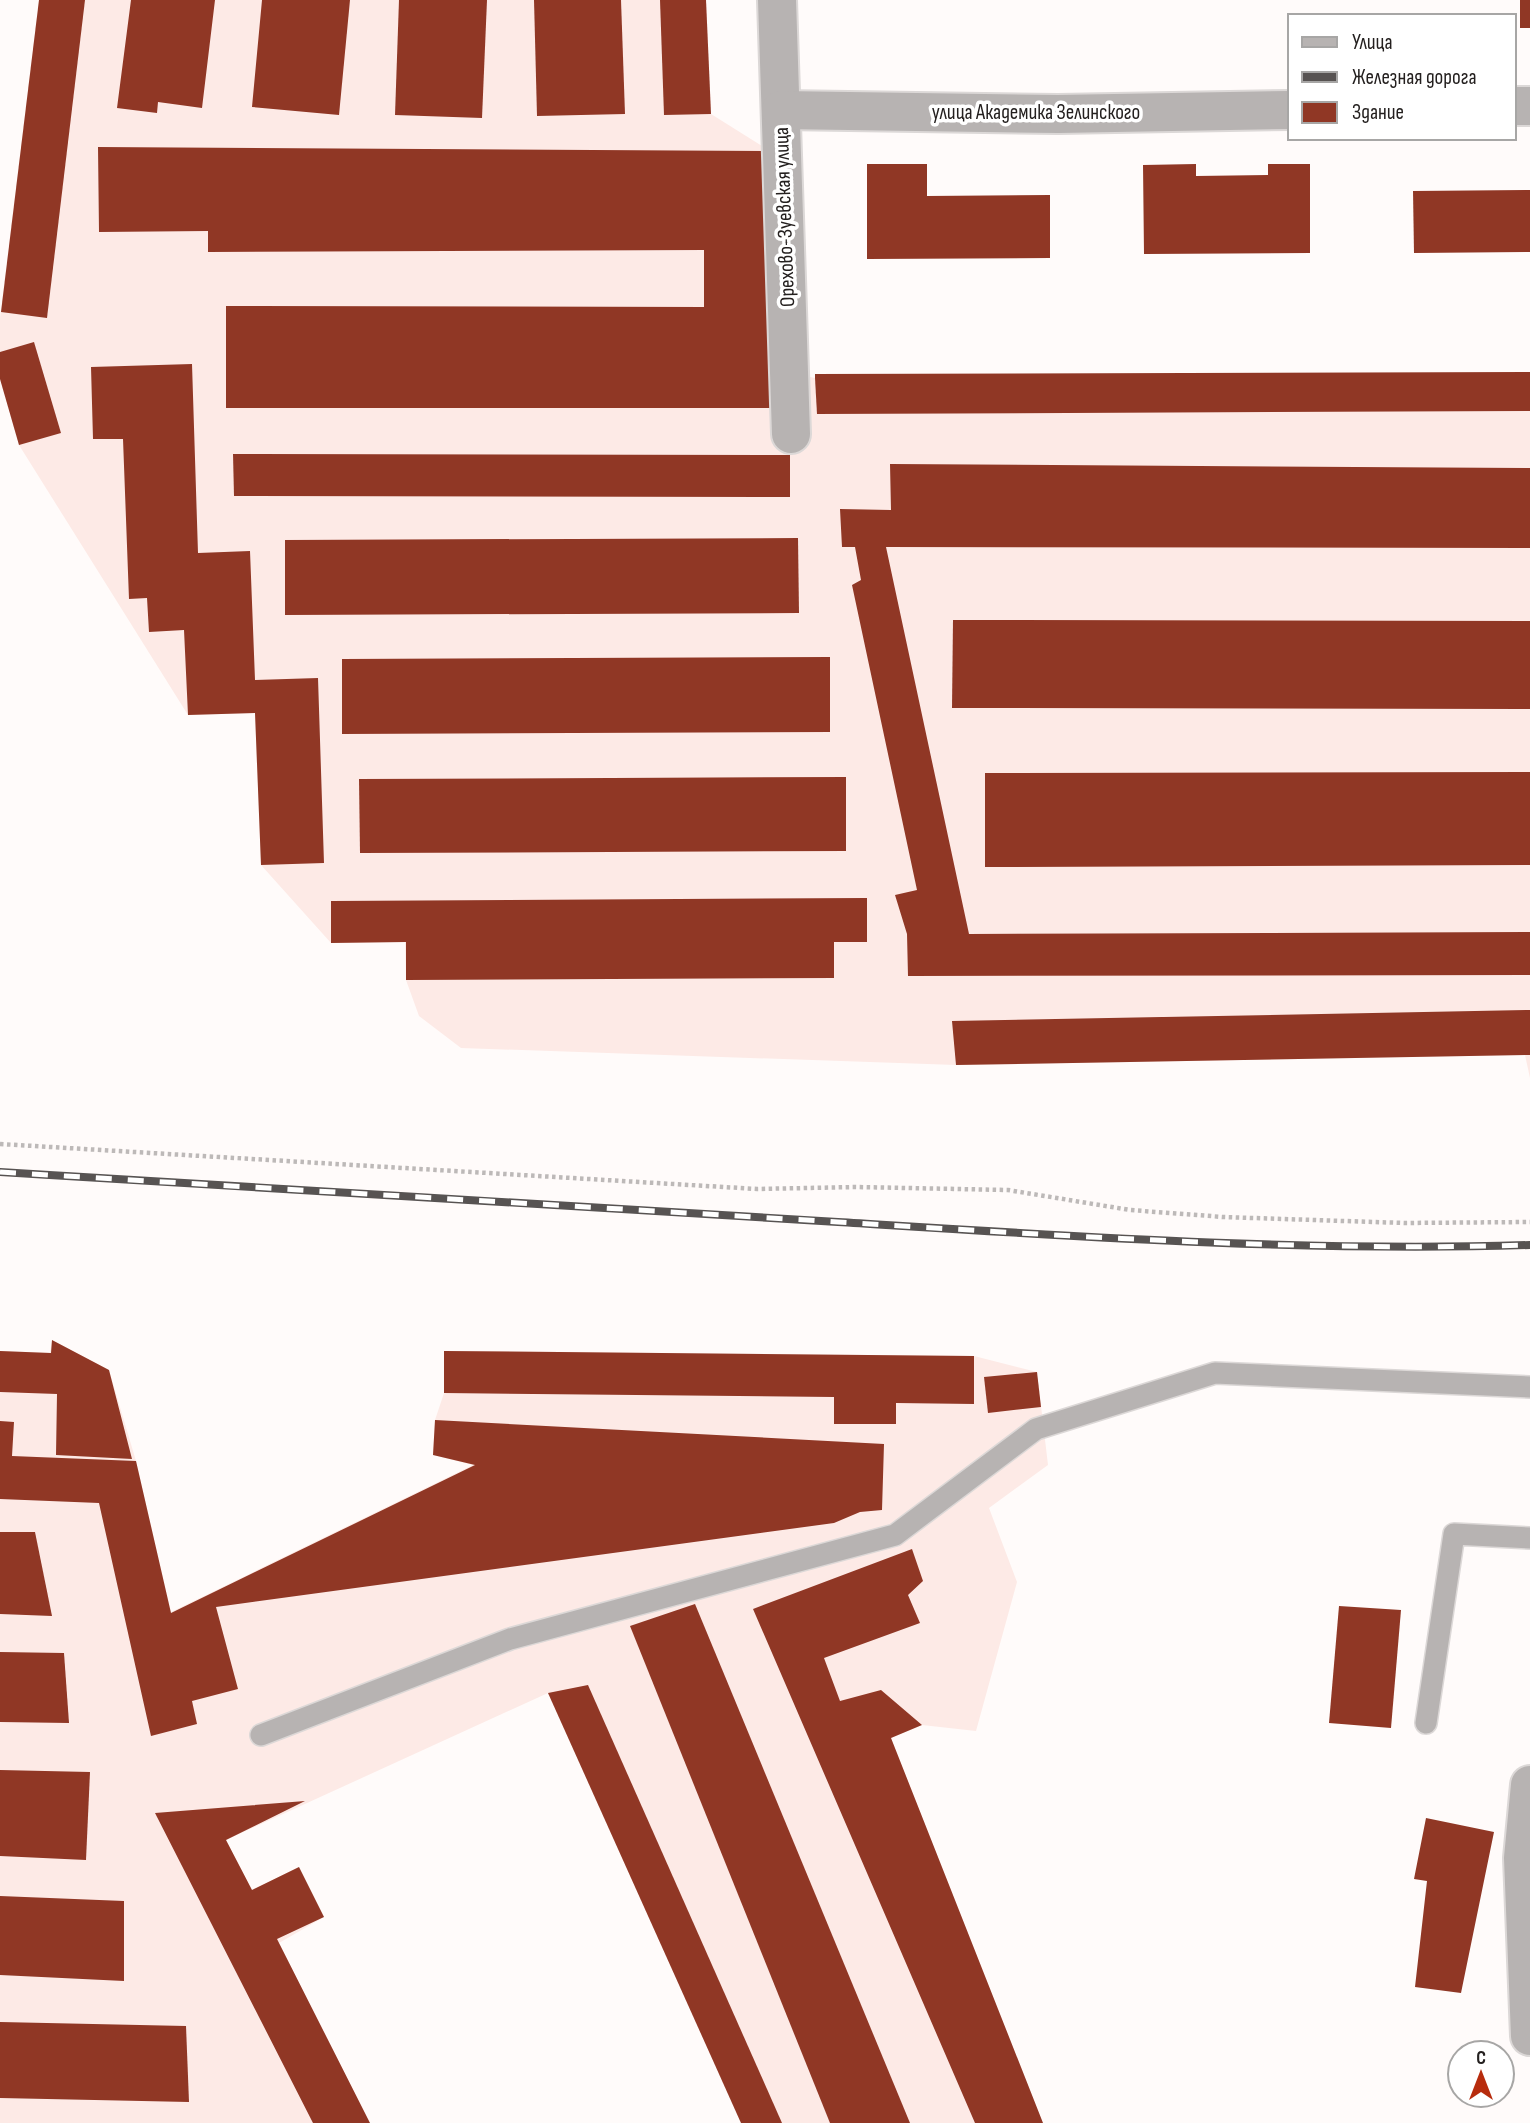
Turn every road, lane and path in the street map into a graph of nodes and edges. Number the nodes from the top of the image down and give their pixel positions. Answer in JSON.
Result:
{"nodes":[{"id":1,"x":777,"y":0,"type":"edge"},
{"id":2,"x":781,"y":110,"type":"junction"},
{"id":3,"x":1288,"y":110,"type":"edge"},
{"id":4,"x":791,"y":434,"type":"dead end"},
{"id":5,"x":0,"y":1144,"type":"edge"},
{"id":6,"x":1530,"y":1222,"type":"edge"},
{"id":7,"x":1530,"y":1387,"type":"edge"},
{"id":8,"x":1530,"y":1538,"type":"edge"},
{"id":9,"x":1426,"y":1723,"type":"dead end"},
{"id":10,"x":261,"y":1735,"type":"dead end"},
{"id":11,"x":1530,"y":1785,"type":"edge"},
{"id":12,"x":1530,"y":2036,"type":"edge"}],
"edges":[{"from":1,"to":2,"type":"street","name":"Орехово-Зуевская улица"},
{"from":2,"to":3,"type":"street","name":"улица Академика Зелинского"},
{"from":2,"to":4,"type":"street","name":"Орехово-Зуевская улица"},
{"from":5,"to":6,"type":"path"},
{"from":7,"to":10,"type":"lane"},
{"from":8,"to":9,"type":"lane"},
{"from":11,"to":12,"type":"street"}]}
